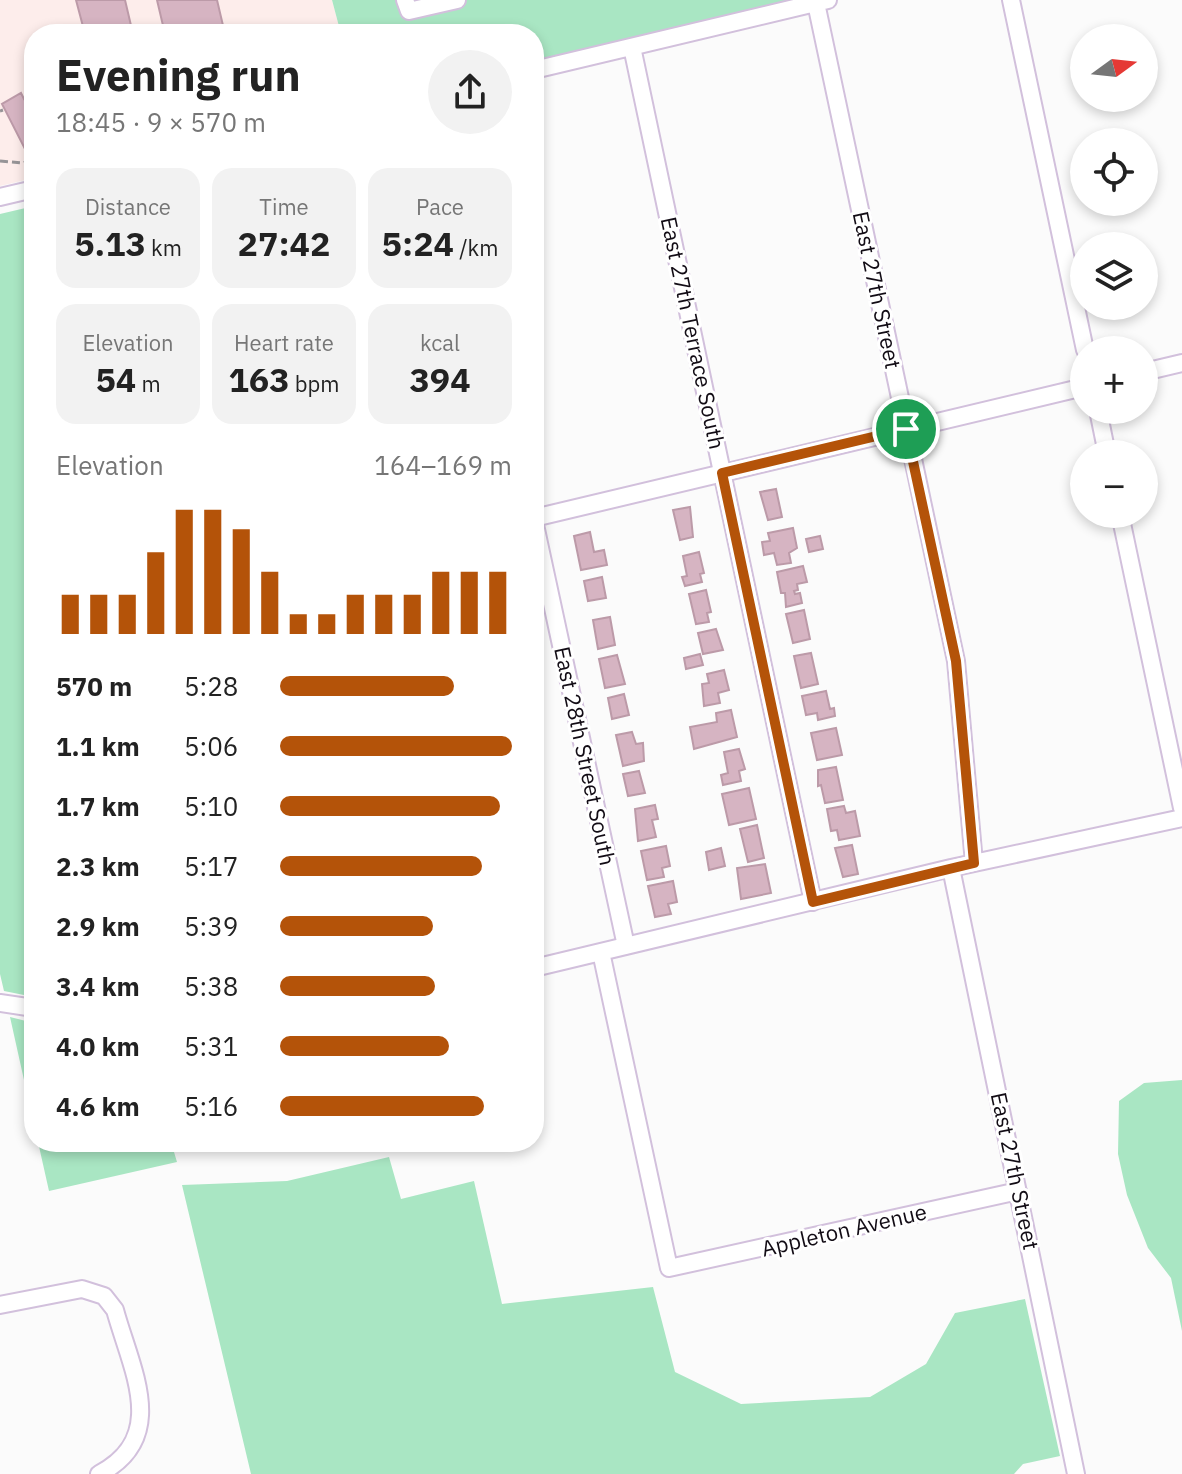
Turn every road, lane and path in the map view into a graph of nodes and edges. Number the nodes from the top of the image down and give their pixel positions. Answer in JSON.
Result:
{"nodes":[{"id":1,"x":405,"y":0,"type":"edge"},
{"id":2,"x":457,"y":0,"type":"edge"},
{"id":3,"x":1011,"y":0,"type":"edge"},
{"id":4,"x":822,"y":1,"type":"edge"},
{"id":5,"x":787,"y":5,"type":"edge"},
{"id":6,"x":632,"y":47,"type":"junction"},
{"id":7,"x":544,"y":68,"type":"edge"},
{"id":8,"x":0,"y":160,"type":"edge"},
{"id":9,"x":24,"y":163,"type":"edge"},
{"id":10,"x":24,"y":191,"type":"edge"},
{"id":11,"x":0,"y":197,"type":"edge"},
{"id":12,"x":1082,"y":336,"type":"edge"},
{"id":13,"x":1182,"y":363,"type":"edge"},
{"id":14,"x":1158,"y":369,"type":"edge"},
{"id":15,"x":1070,"y":390,"type":"edge"},
{"id":16,"x":906,"y":429,"type":"junction"},
{"id":17,"x":722,"y":473,"type":"junction"},
{"id":18,"x":544,"y":517,"type":"edge"},
{"id":19,"x":1123,"y":528,"type":"edge"},
{"id":20,"x":544,"y":565,"type":"edge"},
{"id":21,"x":1182,"y":808,"type":"edge"},
{"id":22,"x":1182,"y":818,"type":"edge"},
{"id":23,"x":974,"y":863,"type":"junction"},
{"id":24,"x":951,"y":868,"type":"junction"},
{"id":25,"x":813,"y":902,"type":"junction"},
{"id":26,"x":626,"y":946,"type":"junction"},
{"id":27,"x":601,"y":952,"type":"junction"},
{"id":28,"x":544,"y":966,"type":"edge"},
{"id":29,"x":0,"y":1003,"type":"edge"},
{"id":30,"x":24,"y":1007,"type":"edge"},
{"id":31,"x":1018,"y":1191,"type":"junction"},
{"id":32,"x":0,"y":1305,"type":"edge"},
{"id":33,"x":99,"y":1474,"type":"edge"},
{"id":34,"x":1076,"y":1474,"type":"edge"}],
"edges":[{"from":1,"to":2,"type":"street"},
{"from":3,"to":12,"type":"street"},
{"from":4,"to":5,"type":"street"},
{"from":4,"to":16,"type":"street","name":"East 27th Street"},
{"from":5,"to":6,"type":"street"},
{"from":6,"to":7,"type":"street"},
{"from":6,"to":17,"type":"street","name":"East 27th Terrace South"},
{"from":8,"to":9,"type":"path"},
{"from":10,"to":11,"type":"street"},
{"from":13,"to":14,"type":"street"},
{"from":15,"to":16,"type":"street"},
{"from":16,"to":17,"type":"street"},
{"from":16,"to":23,"type":"street","name":"East 27th Street"},
{"from":17,"to":18,"type":"street"},
{"from":17,"to":25,"type":"street","name":"East 27th Terrace South"},
{"from":19,"to":21,"type":"street"},
{"from":20,"to":26,"type":"street","name":"East 28th Street South"},
{"from":22,"to":23,"type":"street"},
{"from":23,"to":24,"type":"street"},
{"from":24,"to":25,"type":"street"},
{"from":24,"to":31,"type":"street","name":"East 27th Street"},
{"from":25,"to":26,"type":"street"},
{"from":26,"to":27,"type":"street"},
{"from":27,"to":28,"type":"street"},
{"from":27,"to":31,"type":"street","name":"Appleton Avenue"},
{"from":29,"to":30,"type":"street"},
{"from":31,"to":34,"type":"street","name":"East 27th Street"},
{"from":32,"to":33,"type":"street"}]}
